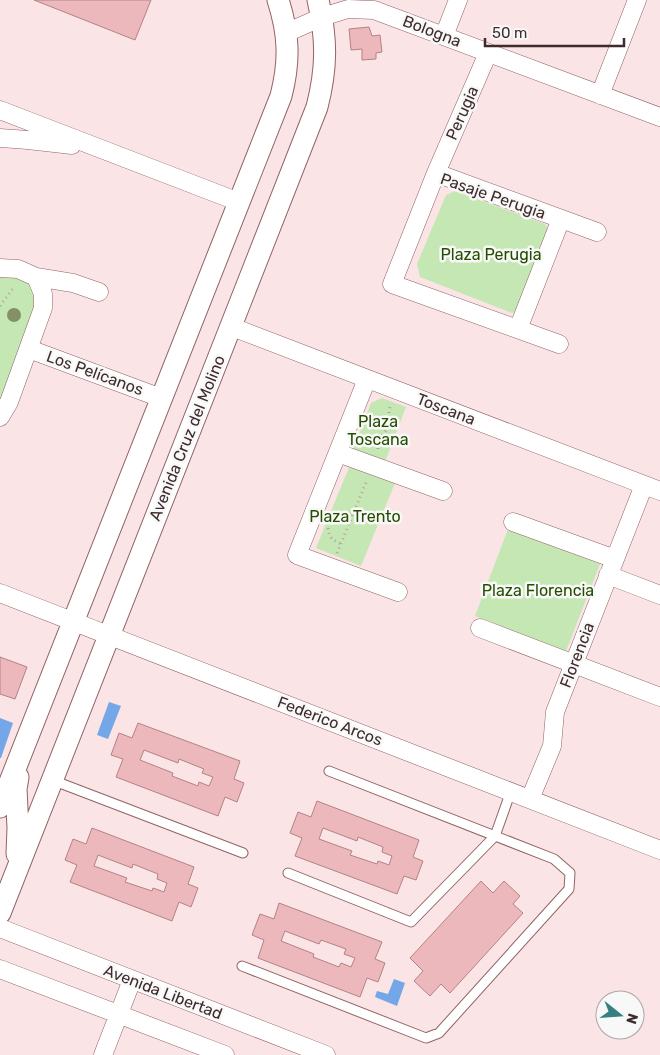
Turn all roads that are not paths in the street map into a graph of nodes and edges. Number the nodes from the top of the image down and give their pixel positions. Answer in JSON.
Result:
{"nodes":[{"id":1,"x":278,"y":0,"type":"edge"},
{"id":2,"x":458,"y":0,"type":"edge"},
{"id":3,"x":637,"y":0,"type":"edge"},
{"id":4,"x":320,"y":9,"type":"edge"},
{"id":5,"x":286,"y":33,"type":"junction"},
{"id":6,"x":444,"y":36,"type":"junction"},
{"id":7,"x":488,"y":52,"type":"junction"},
{"id":8,"x":600,"y":94,"type":"junction"},
{"id":9,"x":0,"y":110,"type":"edge"},
{"id":10,"x":660,"y":117,"type":"edge"},
{"id":11,"x":0,"y":138,"type":"edge"},
{"id":12,"x":100,"y":149,"type":"junction"},
{"id":13,"x":436,"y":173,"type":"junction"},
{"id":14,"x":239,"y":202,"type":"junction"},
{"id":15,"x":561,"y":219,"type":"junction"},
{"id":16,"x":597,"y":232,"type":"dead end"},
{"id":17,"x":0,"y":268,"type":"edge"},
{"id":18,"x":30,"y":274,"type":"junction"},
{"id":19,"x":99,"y":292,"type":"dead end"},
{"id":20,"x":232,"y":327,"type":"junction"},
{"id":21,"x":518,"y":329,"type":"junction"},
{"id":22,"x":560,"y":344,"type":"dead end"},
{"id":23,"x":28,"y":349,"type":"junction"},
{"id":24,"x":367,"y":379,"type":"junction"},
{"id":25,"x":161,"y":398,"type":"junction"},
{"id":26,"x":0,"y":417,"type":"edge"},
{"id":27,"x":338,"y":453,"type":"junction"},
{"id":28,"x":652,"y":488,"type":"edge"},
{"id":29,"x":443,"y":491,"type":"dead end"},
{"id":30,"x":513,"y":522,"type":"dead end"},
{"id":31,"x":615,"y":559,"type":"junction"},
{"id":32,"x":608,"y":575,"type":"junction"},
{"id":33,"x":398,"y":592,"type":"dead end"},
{"id":34,"x":0,"y":593,"type":"edge"},
{"id":35,"x":660,"y":595,"type":"edge"},
{"id":36,"x":73,"y":621,"type":"junction"},
{"id":37,"x":480,"y":628,"type":"dead end"},
{"id":38,"x":108,"y":634,"type":"junction"},
{"id":39,"x":574,"y":664,"type":"junction"},
{"id":40,"x":660,"y":697,"type":"edge"},
{"id":41,"x":21,"y":754,"type":"junction"},
{"id":42,"x":329,"y":771,"type":"dead end"},
{"id":43,"x":52,"y":780,"type":"junction"},
{"id":44,"x":511,"y":791,"type":"junction"},
{"id":45,"x":530,"y":799,"type":"junction"},
{"id":46,"x":0,"y":807,"type":"edge"},
{"id":47,"x":495,"y":836,"type":"junction"},
{"id":48,"x":660,"y":850,"type":"edge"},
{"id":49,"x":243,"y":853,"type":"dead end"},
{"id":50,"x":17,"y":869,"type":"junction"},
{"id":51,"x":288,"y":873,"type":"dead end"},
{"id":52,"x":0,"y":913,"type":"edge"},
{"id":53,"x":0,"y":928,"type":"edge"},
{"id":54,"x":242,"y":966,"type":"dead end"},
{"id":55,"x":0,"y":970,"type":"edge"},
{"id":56,"x":132,"y":980,"type":"junction"},
{"id":57,"x":118,"y":1014,"type":"junction"},
{"id":58,"x":102,"y":1055,"type":"edge"},
{"id":59,"x":225,"y":1055,"type":"edge"},
{"id":60,"x":326,"y":1055,"type":"edge"}],
"edges":[{"from":1,"to":5,"type":"street","name":"Avenida Cruz del Molino"},
{"from":2,"to":6,"type":"street"},
{"from":3,"to":8,"type":"street"},
{"from":4,"to":5,"type":"street","name":"Bologna"},
{"from":4,"to":6,"type":"street","name":"Bologna"},
{"from":4,"to":20,"type":"street","name":"Avenida Cruz del Molino"},
{"from":5,"to":14,"type":"street","name":"Avenida Cruz del Molino"},
{"from":6,"to":7,"type":"street","name":"Bologna"},
{"from":7,"to":8,"type":"street","name":"Bologna"},
{"from":7,"to":13,"type":"street","name":"Perugia"},
{"from":8,"to":10,"type":"street","name":"Bologna"},
{"from":9,"to":12,"type":"street"},
{"from":11,"to":12,"type":"street"},
{"from":12,"to":14,"type":"street"},
{"from":13,"to":15,"type":"street","name":"Pasaje Perugia"},
{"from":13,"to":21,"type":"street","name":"Pasaje Perugia"},
{"from":14,"to":25,"type":"street","name":"Avenida Cruz del Molino"},
{"from":15,"to":16,"type":"street","name":"Pasaje Perugia"},
{"from":15,"to":21,"type":"street","name":"Pasaje Perugia"},
{"from":17,"to":18,"type":"street"},
{"from":18,"to":19,"type":"street"},
{"from":18,"to":23,"type":"street","name":"Los Pelícanos"},
{"from":20,"to":24,"type":"street","name":"Toscana"},
{"from":20,"to":38,"type":"street","name":"Avenida Cruz del Molino"},
{"from":21,"to":22,"type":"street","name":"Pasaje Perugia"},
{"from":23,"to":25,"type":"street","name":"Los Pelícanos"},
{"from":23,"to":26,"type":"street","name":"Los Pelícanos"},
{"from":24,"to":27,"type":"street"},
{"from":24,"to":28,"type":"street","name":"Toscana"},
{"from":25,"to":36,"type":"street","name":"Avenida Cruz del Molino"},
{"from":27,"to":29,"type":"street"},
{"from":27,"to":33,"type":"street"},
{"from":28,"to":31,"type":"street","name":"Florencia"},
{"from":30,"to":31,"type":"street"},
{"from":31,"to":32,"type":"street","name":"Florencia"},
{"from":32,"to":35,"type":"street"},
{"from":32,"to":39,"type":"street","name":"Florencia"},
{"from":34,"to":36,"type":"street","name":"Federico Arcos"},
{"from":36,"to":38,"type":"street","name":"Federico Arcos"},
{"from":36,"to":41,"type":"street","name":"Avenida Cruz del Molino"},
{"from":37,"to":39,"type":"street"},
{"from":38,"to":43,"type":"street","name":"Avenida Cruz del Molino"},
{"from":38,"to":44,"type":"street","name":"Federico Arcos"},
{"from":39,"to":40,"type":"street"},
{"from":39,"to":45,"type":"street","name":"Florencia"},
{"from":41,"to":46,"type":"street","name":"Avenida Cruz del Molino"},
{"from":41,"to":50,"type":"street","name":"Avenida Cruz del Molino"},
{"from":42,"to":47,"type":"lane"},
{"from":43,"to":49,"type":"lane"},
{"from":43,"to":50,"type":"street","name":"Avenida Cruz del Molino"},
{"from":44,"to":45,"type":"street","name":"Federico Arcos"},
{"from":44,"to":47,"type":"lane"},
{"from":45,"to":48,"type":"street","name":"Federico Arcos"},
{"from":47,"to":51,"type":"lane"},
{"from":47,"to":54,"type":"lane"},
{"from":50,"to":52,"type":"street","name":"Avenida Cruz del Molino"},
{"from":53,"to":56,"type":"street","name":"Avenida Libertad"},
{"from":55,"to":57,"type":"street"},
{"from":56,"to":57,"type":"street"},
{"from":56,"to":60,"type":"street","name":"Avenida Libertad"},
{"from":57,"to":58,"type":"street"},
{"from":57,"to":59,"type":"street"}]}
